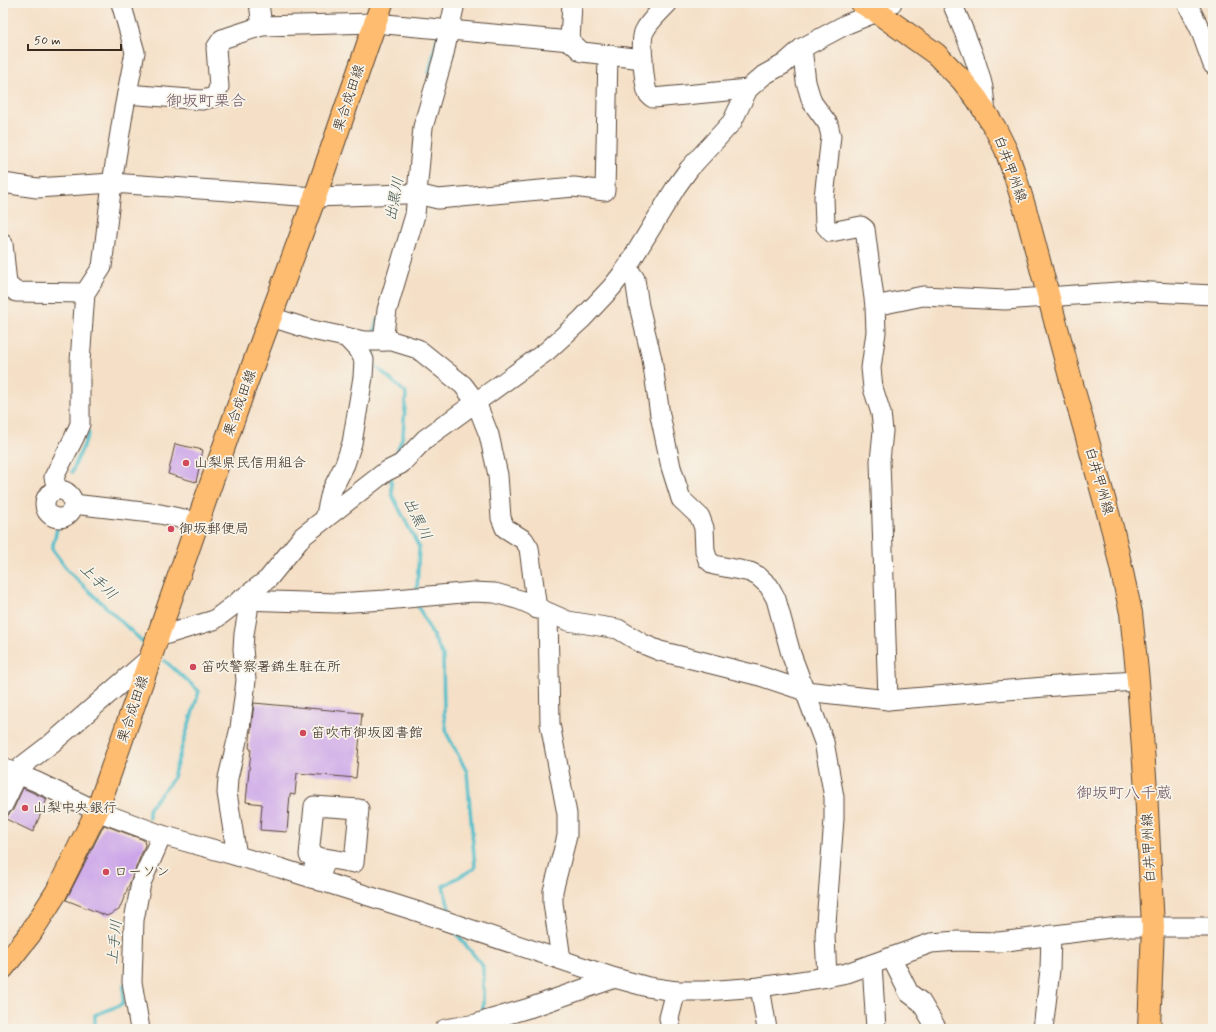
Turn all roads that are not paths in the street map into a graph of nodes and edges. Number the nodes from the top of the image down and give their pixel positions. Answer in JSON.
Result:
{"nodes":[{"id":1,"x":121,"y":3,"type":"edge"},
{"id":2,"x":259,"y":3,"type":"edge"},
{"id":3,"x":455,"y":3,"type":"edge"},
{"id":4,"x":572,"y":3,"type":"edge"},
{"id":5,"x":668,"y":3,"type":"edge"},
{"id":6,"x":952,"y":3,"type":"edge"},
{"id":7,"x":1187,"y":3,"type":"edge"},
{"id":8,"x":877,"y":6,"type":"edge"},
{"id":9,"x":378,"y":13,"type":"edge"},
{"id":10,"x":262,"y":26,"type":"junction"},
{"id":11,"x":440,"y":29,"type":"junction"},
{"id":12,"x":1207,"y":29,"type":"edge"},
{"id":13,"x":570,"y":41,"type":"junction"},
{"id":14,"x":802,"y":48,"type":"junction"},
{"id":15,"x":608,"y":55,"type":"junction"},
{"id":16,"x":643,"y":59,"type":"junction"},
{"id":17,"x":1213,"y":64,"type":"edge"},
{"id":18,"x":748,"y":89,"type":"junction"},
{"id":19,"x":126,"y":94,"type":"junction"},
{"id":20,"x":986,"y":113,"type":"junction"},
{"id":21,"x":3,"y":183,"type":"edge"},
{"id":22,"x":112,"y":183,"type":"junction"},
{"id":23,"x":410,"y":194,"type":"junction"},
{"id":24,"x":315,"y":197,"type":"junction"},
{"id":25,"x":3,"y":244,"type":"edge"},
{"id":26,"x":626,"y":269,"type":"junction"},
{"id":27,"x":85,"y":293,"type":"junction"},
{"id":28,"x":1213,"y":295,"type":"edge"},
{"id":29,"x":1049,"y":298,"type":"junction"},
{"id":30,"x":875,"y":306,"type":"junction"},
{"id":31,"x":272,"y":317,"type":"junction"},
{"id":32,"x":346,"y":337,"type":"junction"},
{"id":33,"x":374,"y":341,"type":"junction"},
{"id":34,"x":476,"y":402,"type":"junction"},
{"id":35,"x":325,"y":520,"type":"junction"},
{"id":36,"x":198,"y":522,"type":"junction"},
{"id":37,"x":240,"y":600,"type":"junction"},
{"id":38,"x":542,"y":611,"type":"junction"},
{"id":39,"x":158,"y":637,"type":"junction"},
{"id":40,"x":150,"y":658,"type":"junction"},
{"id":41,"x":1138,"y":681,"type":"junction"},
{"id":42,"x":805,"y":691,"type":"junction"},
{"id":43,"x":888,"y":700,"type":"junction"},
{"id":44,"x":10,"y":771,"type":"edge"},
{"id":45,"x":3,"y":806,"type":"edge"},
{"id":46,"x":97,"y":811,"type":"junction"},
{"id":47,"x":162,"y":835,"type":"junction"},
{"id":48,"x":237,"y":856,"type":"junction"},
{"id":49,"x":1153,"y":927,"type":"junction"},
{"id":50,"x":1213,"y":927,"type":"edge"},
{"id":51,"x":1051,"y":935,"type":"junction"},
{"id":52,"x":891,"y":957,"type":"junction"},
{"id":53,"x":561,"y":959,"type":"junction"},
{"id":54,"x":872,"y":964,"type":"junction"},
{"id":55,"x":3,"y":968,"type":"edge"},
{"id":56,"x":615,"y":978,"type":"junction"},
{"id":57,"x":828,"y":978,"type":"junction"},
{"id":58,"x":760,"y":987,"type":"junction"},
{"id":59,"x":676,"y":991,"type":"junction"},
{"id":60,"x":140,"y":1029,"type":"edge"},
{"id":61,"x":445,"y":1029,"type":"edge"},
{"id":62,"x":670,"y":1029,"type":"edge"},
{"id":63,"x":767,"y":1029,"type":"edge"},
{"id":64,"x":876,"y":1029,"type":"edge"},
{"id":65,"x":937,"y":1029,"type":"edge"},
{"id":66,"x":1043,"y":1029,"type":"edge"},
{"id":67,"x":1149,"y":1029,"type":"edge"}],
"edges":[{"from":1,"to":19,"type":"street"},
{"from":2,"to":10,"type":"street"},
{"from":3,"to":11,"type":"street"},
{"from":4,"to":13,"type":"street"},
{"from":5,"to":16,"type":"street"},
{"from":6,"to":20,"type":"street"},
{"from":7,"to":12,"type":"street"},
{"from":8,"to":14,"type":"street"},
{"from":8,"to":20,"type":"main road","name":"白井甲州線"},
{"from":9,"to":10,"type":"street"},
{"from":9,"to":11,"type":"street"},
{"from":9,"to":24,"type":"main road","name":"栗合成田線"},
{"from":10,"to":19,"type":"street"},
{"from":11,"to":13,"type":"street"},
{"from":11,"to":23,"type":"street"},
{"from":12,"to":17,"type":"street"},
{"from":13,"to":15,"type":"street"},
{"from":14,"to":18,"type":"street"},
{"from":14,"to":30,"type":"street"},
{"from":15,"to":16,"type":"street"},
{"from":15,"to":23,"type":"street"},
{"from":16,"to":18,"type":"street"},
{"from":18,"to":26,"type":"street"},
{"from":19,"to":22,"type":"street"},
{"from":20,"to":29,"type":"main road","name":"白井甲州線"},
{"from":21,"to":22,"type":"street"},
{"from":22,"to":24,"type":"street"},
{"from":22,"to":27,"type":"street"},
{"from":23,"to":24,"type":"street"},
{"from":23,"to":33,"type":"street"},
{"from":24,"to":31,"type":"main road","name":"栗合成田線"},
{"from":25,"to":27,"type":"street"},
{"from":26,"to":34,"type":"street"},
{"from":26,"to":42,"type":"street"},
{"from":27,"to":36,"type":"street"},
{"from":28,"to":29,"type":"street"},
{"from":29,"to":30,"type":"street"},
{"from":29,"to":41,"type":"main road","name":"白井甲州線"},
{"from":30,"to":43,"type":"street"},
{"from":31,"to":32,"type":"street"},
{"from":31,"to":36,"type":"main road","name":"栗合成田線"},
{"from":32,"to":33,"type":"street"},
{"from":32,"to":35,"type":"street"},
{"from":33,"to":34,"type":"street"},
{"from":34,"to":35,"type":"street"},
{"from":34,"to":38,"type":"street"},
{"from":35,"to":37,"type":"street"},
{"from":36,"to":39,"type":"main road","name":"栗合成田線"},
{"from":37,"to":38,"type":"street"},
{"from":37,"to":39,"type":"street"},
{"from":37,"to":48,"type":"street"},
{"from":38,"to":42,"type":"street"},
{"from":38,"to":53,"type":"street"},
{"from":39,"to":40,"type":"main road","name":"栗合成田線"},
{"from":40,"to":44,"type":"street"},
{"from":40,"to":46,"type":"main road","name":"栗合成田線"},
{"from":41,"to":43,"type":"street"},
{"from":41,"to":49,"type":"main road","name":"白井甲州線"},
{"from":42,"to":43,"type":"street"},
{"from":42,"to":57,"type":"street"},
{"from":44,"to":45,"type":"street"},
{"from":44,"to":46,"type":"street"},
{"from":46,"to":47,"type":"street"},
{"from":46,"to":55,"type":"main road","name":"栗合成田線"},
{"from":47,"to":48,"type":"street"},
{"from":47,"to":60,"type":"street"},
{"from":48,"to":53,"type":"street"},
{"from":49,"to":50,"type":"street"},
{"from":49,"to":51,"type":"street"},
{"from":49,"to":67,"type":"main road","name":"白井甲州線"},
{"from":51,"to":52,"type":"street"},
{"from":51,"to":66,"type":"street"},
{"from":52,"to":54,"type":"street"},
{"from":52,"to":65,"type":"street"},
{"from":53,"to":56,"type":"street"},
{"from":54,"to":57,"type":"street"},
{"from":54,"to":64,"type":"street"},
{"from":56,"to":59,"type":"street"},
{"from":56,"to":61,"type":"street"},
{"from":57,"to":58,"type":"street"},
{"from":58,"to":59,"type":"street"},
{"from":58,"to":63,"type":"street"},
{"from":59,"to":62,"type":"street"}]}
